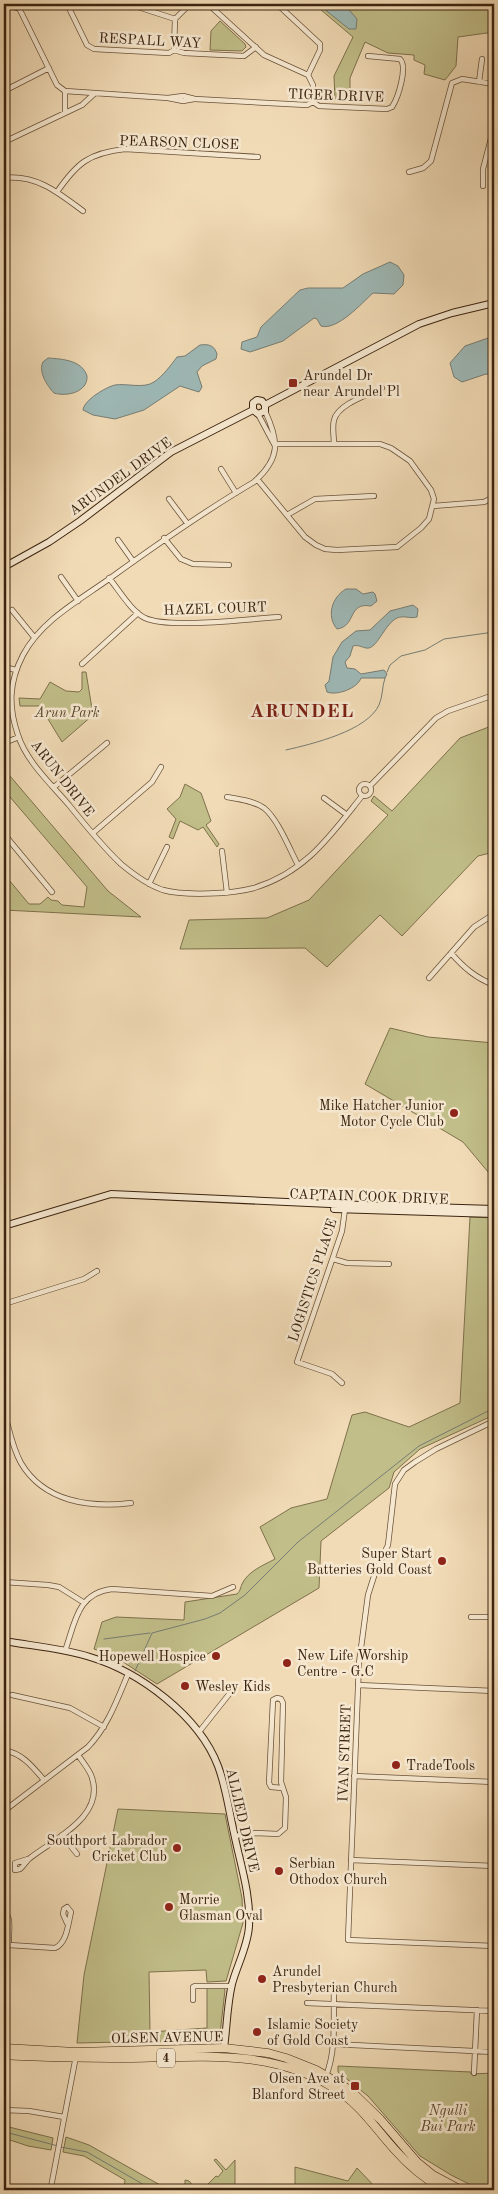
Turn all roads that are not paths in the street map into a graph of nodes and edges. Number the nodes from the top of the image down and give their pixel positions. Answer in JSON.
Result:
{"nodes":[{"id":1,"x":11,"y":4,"type":"edge"},
{"id":2,"x":67,"y":4,"type":"edge"},
{"id":3,"x":129,"y":4,"type":"edge"},
{"id":4,"x":190,"y":4,"type":"edge"},
{"id":5,"x":208,"y":4,"type":"edge"},
{"id":6,"x":277,"y":4,"type":"edge"},
{"id":7,"x":4,"y":6,"type":"edge"},
{"id":8,"x":21,"y":6,"type":"edge"},
{"id":9,"x":175,"y":19,"type":"junction"},
{"id":10,"x":256,"y":47,"type":"junction"},
{"id":11,"x":174,"y":50,"type":"junction"},
{"id":12,"x":368,"y":56,"type":"dead end"},
{"id":13,"x":482,"y":59,"type":"dead end"},
{"id":14,"x":49,"y":68,"type":"junction"},
{"id":15,"x":308,"y":75,"type":"junction"},
{"id":16,"x":479,"y":82,"type":"junction"},
{"id":17,"x":494,"y":84,"type":"edge"},
{"id":18,"x":4,"y":91,"type":"edge"},
{"id":19,"x":65,"y":91,"type":"junction"},
{"id":20,"x":94,"y":94,"type":"junction"},
{"id":21,"x":313,"y":102,"type":"junction"},
{"id":22,"x":65,"y":113,"type":"junction"},
{"id":23,"x":494,"y":127,"type":"edge"},
{"id":24,"x":4,"y":142,"type":"edge"},
{"id":25,"x":258,"y":157,"type":"dead end"},
{"id":26,"x":409,"y":172,"type":"dead end"},
{"id":27,"x":4,"y":178,"type":"edge"},
{"id":28,"x":483,"y":186,"type":"dead end"},
{"id":29,"x":57,"y":192,"type":"junction"},
{"id":30,"x":83,"y":211,"type":"dead end"},
{"id":31,"x":494,"y":303,"type":"edge"},
{"id":32,"x":382,"y":388,"type":"dead end"},
{"id":33,"x":260,"y":410,"type":"junction"},
{"id":34,"x":274,"y":444,"type":"junction"},
{"id":35,"x":334,"y":444,"type":"junction"},
{"id":36,"x":221,"y":469,"type":"dead end"},
{"id":37,"x":257,"y":479,"type":"junction"},
{"id":38,"x":236,"y":493,"type":"junction"},
{"id":39,"x":374,"y":496,"type":"dead end"},
{"id":40,"x":494,"y":497,"type":"edge"},
{"id":41,"x":169,"y":499,"type":"dead end"},
{"id":42,"x":433,"y":506,"type":"junction"},
{"id":43,"x":287,"y":515,"type":"junction"},
{"id":44,"x":187,"y":523,"type":"junction"},
{"id":45,"x":164,"y":538,"type":"junction"},
{"id":46,"x":118,"y":540,"type":"dead end"},
{"id":47,"x":133,"y":561,"type":"junction"},
{"id":48,"x":229,"y":565,"type":"dead end"},
{"id":49,"x":4,"y":567,"type":"edge"},
{"id":50,"x":61,"y":577,"type":"dead end"},
{"id":51,"x":110,"y":578,"type":"junction"},
{"id":52,"x":78,"y":601,"type":"junction"},
{"id":53,"x":12,"y":610,"type":"dead end"},
{"id":54,"x":138,"y":613,"type":"junction"},
{"id":55,"x":279,"y":617,"type":"dead end"},
{"id":56,"x":34,"y":637,"type":"junction"},
{"id":57,"x":82,"y":664,"type":"dead end"},
{"id":58,"x":4,"y":667,"type":"edge"},
{"id":59,"x":16,"y":670,"type":"junction"},
{"id":60,"x":494,"y":695,"type":"edge"},
{"id":61,"x":19,"y":737,"type":"junction"},
{"id":62,"x":4,"y":743,"type":"edge"},
{"id":63,"x":107,"y":743,"type":"dead end"},
{"id":64,"x":161,"y":767,"type":"dead end"},
{"id":65,"x":370,"y":786,"type":"junction"},
{"id":66,"x":54,"y":788,"type":"junction"},
{"id":67,"x":362,"y":796,"type":"junction"},
{"id":68,"x":227,"y":797,"type":"dead end"},
{"id":69,"x":324,"y":798,"type":"dead end"},
{"id":70,"x":347,"y":815,"type":"junction"},
{"id":71,"x":92,"y":833,"type":"junction"},
{"id":72,"x":4,"y":834,"type":"edge"},
{"id":73,"x":167,"y":847,"type":"dead end"},
{"id":74,"x":222,"y":850,"type":"dead end"},
{"id":75,"x":298,"y":865,"type":"junction"},
{"id":76,"x":149,"y":884,"type":"junction"},
{"id":77,"x":52,"y":892,"type":"dead end"},
{"id":78,"x":226,"y":892,"type":"junction"},
{"id":79,"x":494,"y":914,"type":"edge"},
{"id":80,"x":451,"y":953,"type":"junction"},
{"id":81,"x":429,"y":978,"type":"dead end"},
{"id":82,"x":494,"y":985,"type":"edge"},
{"id":83,"x":345,"y":1207,"type":"junction"},
{"id":84,"x":494,"y":1209,"type":"edge"},
{"id":85,"x":494,"y":1214,"type":"edge"},
{"id":86,"x":4,"y":1226,"type":"edge"},
{"id":87,"x":333,"y":1259,"type":"junction"},
{"id":88,"x":389,"y":1264,"type":"dead end"},
{"id":89,"x":97,"y":1271,"type":"dead end"},
{"id":90,"x":4,"y":1304,"type":"edge"},
{"id":91,"x":342,"y":1383,"type":"dead end"},
{"id":92,"x":4,"y":1411,"type":"edge"},
{"id":93,"x":494,"y":1420,"type":"edge"},
{"id":94,"x":131,"y":1503,"type":"dead end"},
{"id":95,"x":4,"y":1582,"type":"edge"},
{"id":96,"x":233,"y":1587,"type":"dead end"},
{"id":97,"x":84,"y":1602,"type":"junction"},
{"id":98,"x":471,"y":1617,"type":"dead end"},
{"id":99,"x":494,"y":1617,"type":"edge"},
{"id":100,"x":4,"y":1641,"type":"edge"},
{"id":101,"x":65,"y":1651,"type":"junction"},
{"id":102,"x":128,"y":1674,"type":"junction"},
{"id":103,"x":358,"y":1685,"type":"junction"},
{"id":104,"x":234,"y":1688,"type":"dead end"},
{"id":105,"x":494,"y":1691,"type":"edge"},
{"id":106,"x":12,"y":1695,"type":"dead end"},
{"id":107,"x":104,"y":1727,"type":"junction"},
{"id":108,"x":199,"y":1732,"type":"junction"},
{"id":109,"x":4,"y":1750,"type":"edge"},
{"id":110,"x":78,"y":1755,"type":"junction"},
{"id":111,"x":354,"y":1776,"type":"junction"},
{"id":112,"x":44,"y":1780,"type":"junction"},
{"id":113,"x":494,"y":1782,"type":"edge"},
{"id":114,"x":282,"y":1788,"type":"junction"},
{"id":115,"x":4,"y":1811,"type":"edge"},
{"id":116,"x":62,"y":1835,"type":"junction"},
{"id":117,"x":234,"y":1836,"type":"junction"},
{"id":118,"x":77,"y":1854,"type":"dead end"},
{"id":119,"x":28,"y":1860,"type":"dead end"},
{"id":120,"x":351,"y":1860,"type":"junction"},
{"id":121,"x":494,"y":1866,"type":"edge"},
{"id":122,"x":4,"y":1918,"type":"edge"},
{"id":123,"x":67,"y":1923,"type":"dead end"},
{"id":124,"x":4,"y":1926,"type":"edge"},
{"id":125,"x":7,"y":1933,"type":"junction"},
{"id":126,"x":6,"y":1946,"type":"edge"},
{"id":127,"x":494,"y":1946,"type":"edge"},
{"id":128,"x":232,"y":1986,"type":"junction"},
{"id":129,"x":334,"y":1986,"type":"dead end"},
{"id":130,"x":193,"y":2000,"type":"dead end"},
{"id":131,"x":307,"y":2003,"type":"dead end"},
{"id":132,"x":333,"y":2004,"type":"junction"},
{"id":133,"x":477,"y":2010,"type":"junction"},
{"id":134,"x":494,"y":2011,"type":"edge"},
{"id":135,"x":332,"y":2044,"type":"junction"},
{"id":136,"x":4,"y":2048,"type":"edge"},
{"id":137,"x":224,"y":2048,"type":"junction"},
{"id":138,"x":475,"y":2051,"type":"junction"},
{"id":139,"x":494,"y":2052,"type":"edge"},
{"id":140,"x":4,"y":2055,"type":"edge"},
{"id":141,"x":76,"y":2055,"type":"junction"},
{"id":142,"x":474,"y":2074,"type":"dead end"},
{"id":143,"x":325,"y":2078,"type":"junction"},
{"id":144,"x":4,"y":2110,"type":"edge"},
{"id":145,"x":64,"y":2117,"type":"junction"},
{"id":146,"x":51,"y":2187,"type":"dead end"},
{"id":147,"x":444,"y":2190,"type":"edge"},
{"id":148,"x":462,"y":2190,"type":"edge"}],
"edges":[{"from":1,"to":7,"type":"street"},
{"from":1,"to":8,"type":"street"},
{"from":2,"to":11,"type":"street","name":"RESPALL WAY"},
{"from":3,"to":9,"type":"street"},
{"from":4,"to":9,"type":"street"},
{"from":5,"to":10,"type":"street"},
{"from":6,"to":15,"type":"street"},
{"from":8,"to":14,"type":"street"},
{"from":9,"to":11,"type":"street"},
{"from":10,"to":11,"type":"street","name":"RESPALL WAY"},
{"from":10,"to":15,"type":"street"},
{"from":12,"to":21,"type":"street","name":"TIGER DRIVE"},
{"from":13,"to":16,"type":"street"},
{"from":14,"to":18,"type":"street"},
{"from":14,"to":19,"type":"street"},
{"from":15,"to":21,"type":"street"},
{"from":16,"to":17,"type":"street"},
{"from":16,"to":26,"type":"street"},
{"from":19,"to":20,"type":"street","name":"TIGER DRIVE"},
{"from":19,"to":22,"type":"street"},
{"from":20,"to":21,"type":"street","name":"TIGER DRIVE"},
{"from":20,"to":22,"type":"street"},
{"from":22,"to":24,"type":"street"},
{"from":23,"to":28,"type":"street"},
{"from":25,"to":29,"type":"street","name":"PEARSON CLOSE"},
{"from":27,"to":29,"type":"street"},
{"from":29,"to":30,"type":"street"},
{"from":31,"to":33,"type":"street","name":"ARUNDEL DRIVE"},
{"from":32,"to":35,"type":"street"},
{"from":33,"to":34,"type":"street","name":"ARUN DRIVE"},
{"from":33,"to":49,"type":"street","name":"ARUNDEL DRIVE"},
{"from":34,"to":35,"type":"street"},
{"from":34,"to":37,"type":"street","name":"ARUN DRIVE"},
{"from":35,"to":42,"type":"street"},
{"from":36,"to":38,"type":"street"},
{"from":37,"to":38,"type":"street","name":"ARUN DRIVE"},
{"from":37,"to":43,"type":"street"},
{"from":38,"to":44,"type":"street","name":"ARUN DRIVE"},
{"from":39,"to":43,"type":"street"},
{"from":40,"to":42,"type":"street"},
{"from":41,"to":44,"type":"street"},
{"from":42,"to":43,"type":"street"},
{"from":44,"to":45,"type":"street","name":"ARUN DRIVE"},
{"from":45,"to":47,"type":"street","name":"ARUN DRIVE"},
{"from":45,"to":48,"type":"street"},
{"from":46,"to":47,"type":"street"},
{"from":47,"to":51,"type":"street","name":"ARUN DRIVE"},
{"from":50,"to":52,"type":"street"},
{"from":51,"to":52,"type":"street","name":"ARUN DRIVE"},
{"from":51,"to":54,"type":"street","name":"HAZEL COURT"},
{"from":52,"to":56,"type":"street","name":"ARUN DRIVE"},
{"from":53,"to":56,"type":"street"},
{"from":54,"to":55,"type":"street","name":"HAZEL COURT"},
{"from":54,"to":57,"type":"street"},
{"from":56,"to":59,"type":"street","name":"ARUN DRIVE"},
{"from":58,"to":59,"type":"street"},
{"from":59,"to":61,"type":"street","name":"ARUN DRIVE"},
{"from":60,"to":65,"type":"street"},
{"from":61,"to":62,"type":"street"},
{"from":61,"to":66,"type":"street","name":"ARUN DRIVE"},
{"from":63,"to":66,"type":"street"},
{"from":64,"to":71,"type":"street"},
{"from":65,"to":67,"type":"street"},
{"from":65,"to":67,"type":"street"},
{"from":66,"to":71,"type":"street","name":"ARUN DRIVE"},
{"from":67,"to":70,"type":"street","name":"ARUN DRIVE"},
{"from":68,"to":75,"type":"street"},
{"from":69,"to":70,"type":"street"},
{"from":70,"to":75,"type":"street","name":"ARUN DRIVE"},
{"from":71,"to":76,"type":"street","name":"ARUN DRIVE"},
{"from":72,"to":77,"type":"street"},
{"from":73,"to":76,"type":"street"},
{"from":74,"to":78,"type":"street"},
{"from":75,"to":78,"type":"street","name":"ARUN DRIVE"},
{"from":76,"to":78,"type":"street","name":"ARUN DRIVE"},
{"from":79,"to":80,"type":"street"},
{"from":80,"to":81,"type":"street"},
{"from":80,"to":82,"type":"street"},
{"from":83,"to":84,"type":"street","name":"CAPTAIN COOK DRIVE"},
{"from":83,"to":85,"type":"street","name":"CAPTAIN COOK DRIVE"},
{"from":83,"to":86,"type":"street","name":"CAPTAIN COOK DRIVE"},
{"from":83,"to":87,"type":"street","name":"LOGISTICS PLACE"},
{"from":87,"to":88,"type":"street"},
{"from":87,"to":91,"type":"street","name":"LOGISTICS PLACE"},
{"from":89,"to":90,"type":"street"},
{"from":92,"to":94,"type":"street"},
{"from":93,"to":103,"type":"street","name":"IVAN STREET"},
{"from":95,"to":97,"type":"street"},
{"from":96,"to":97,"type":"street"},
{"from":97,"to":101,"type":"street"},
{"from":98,"to":99,"type":"street"},
{"from":100,"to":101,"type":"street","name":"ALLIED DRIVE"},
{"from":101,"to":102,"type":"street","name":"ALLIED DRIVE"},
{"from":102,"to":107,"type":"street"},
{"from":102,"to":108,"type":"street","name":"ALLIED DRIVE"},
{"from":103,"to":105,"type":"street"},
{"from":103,"to":111,"type":"street","name":"IVAN STREET"},
{"from":104,"to":108,"type":"street"},
{"from":106,"to":107,"type":"street"},
{"from":107,"to":110,"type":"street"},
{"from":108,"to":117,"type":"street","name":"ALLIED DRIVE"},
{"from":109,"to":112,"type":"street"},
{"from":110,"to":112,"type":"street"},
{"from":110,"to":116,"type":"street"},
{"from":111,"to":113,"type":"street"},
{"from":111,"to":120,"type":"street","name":"IVAN STREET"},
{"from":112,"to":115,"type":"street"},
{"from":114,"to":114,"type":"street"},
{"from":114,"to":117,"type":"street"},
{"from":116,"to":118,"type":"street"},
{"from":116,"to":119,"type":"street"},
{"from":117,"to":128,"type":"street","name":"ALLIED DRIVE"},
{"from":120,"to":121,"type":"street"},
{"from":120,"to":127,"type":"street","name":"IVAN STREET"},
{"from":122,"to":125,"type":"street"},
{"from":123,"to":126,"type":"street"},
{"from":124,"to":125,"type":"street"},
{"from":125,"to":126,"type":"street"},
{"from":128,"to":130,"type":"street"},
{"from":128,"to":137,"type":"street","name":"ALLIED DRIVE"},
{"from":129,"to":132,"type":"street"},
{"from":131,"to":132,"type":"street"},
{"from":132,"to":133,"type":"street"},
{"from":132,"to":135,"type":"street"},
{"from":133,"to":134,"type":"street"},
{"from":133,"to":138,"type":"street"},
{"from":135,"to":138,"type":"street"},
{"from":135,"to":143,"type":"street"},
{"from":136,"to":141,"type":"main road","name":"OLSEN AVENUE","number":"4"},
{"from":137,"to":141,"type":"main road","name":"OLSEN AVENUE","number":"4"},
{"from":137,"to":143,"type":"main road","name":"OLSEN AVENUE","number":"4"},
{"from":138,"to":139,"type":"street"},
{"from":138,"to":142,"type":"street"},
{"from":140,"to":141,"type":"main road","name":"OLSEN AVENUE","number":"4"},
{"from":141,"to":143,"type":"main road","name":"OLSEN AVENUE","number":"4"},
{"from":141,"to":145,"type":"street"},
{"from":143,"to":147,"type":"main road","name":"OLSEN AVENUE","number":"4"},
{"from":143,"to":148,"type":"main road","name":"OLSEN AVENUE","number":"4"},
{"from":144,"to":145,"type":"street"},
{"from":145,"to":146,"type":"street"}]}
